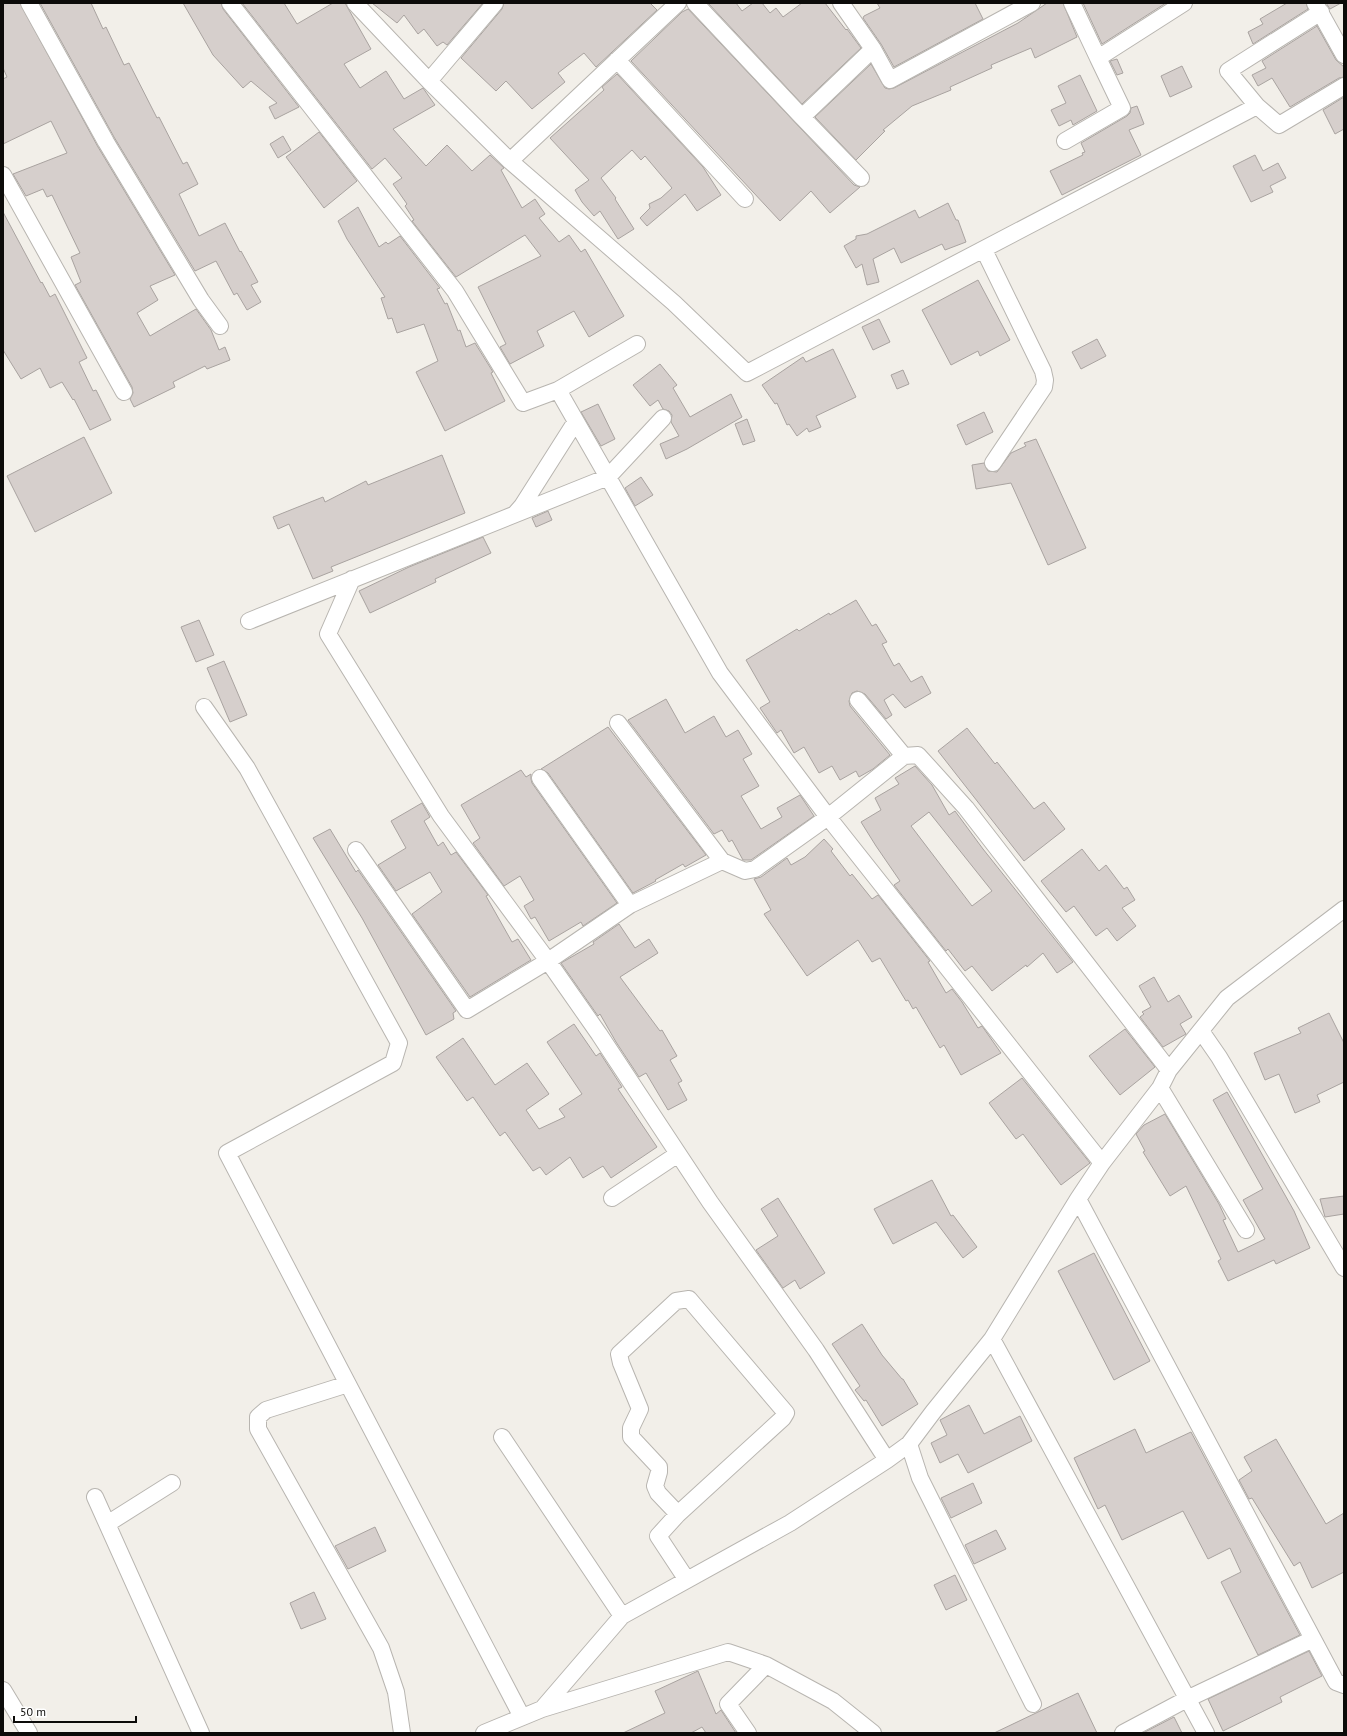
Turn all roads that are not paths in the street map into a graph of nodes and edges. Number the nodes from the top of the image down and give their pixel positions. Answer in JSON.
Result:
{"nodes":[{"id":1,"x":29,"y":3,"type":"edge"},
{"id":2,"x":230,"y":3,"type":"edge"},
{"id":3,"x":495,"y":3,"type":"edge"},
{"id":4,"x":678,"y":3,"type":"edge"},
{"id":5,"x":695,"y":3,"type":"edge"},
{"id":6,"x":841,"y":3,"type":"edge"},
{"id":7,"x":1032,"y":3,"type":"edge"},
{"id":8,"x":1072,"y":3,"type":"edge"},
{"id":9,"x":1184,"y":3,"type":"edge"},
{"id":10,"x":360,"y":5,"type":"edge"},
{"id":11,"x":1318,"y":8,"type":"edge"},
{"id":12,"x":873,"y":49,"type":"junction"},
{"id":13,"x":1344,"y":55,"type":"edge"},
{"id":14,"x":1098,"y":58,"type":"junction"},
{"id":15,"x":617,"y":60,"type":"junction"},
{"id":16,"x":429,"y":81,"type":"junction"},
{"id":17,"x":1344,"y":86,"type":"edge"},
{"id":18,"x":1257,"y":106,"type":"junction"},
{"id":19,"x":802,"y":117,"type":"junction"},
{"id":20,"x":1065,"y":141,"type":"dead end"},
{"id":21,"x":510,"y":160,"type":"junction"},
{"id":22,"x":3,"y":175,"type":"edge"},
{"id":23,"x":861,"y":178,"type":"dead end"},
{"id":24,"x":745,"y":199,"type":"dead end"},
{"id":25,"x":984,"y":250,"type":"junction"},
{"id":26,"x":220,"y":326,"type":"dead end"},
{"id":27,"x":637,"y":344,"type":"dead end"},
{"id":28,"x":558,"y":390,"type":"junction"},
{"id":29,"x":124,"y":392,"type":"dead end"},
{"id":30,"x":663,"y":418,"type":"dead end"},
{"id":31,"x":576,"y":421,"type":"junction"},
{"id":32,"x":993,"y":463,"type":"dead end"},
{"id":33,"x":608,"y":477,"type":"junction"},
{"id":34,"x":515,"y":514,"type":"junction"},
{"id":35,"x":352,"y":579,"type":"junction"},
{"id":36,"x":249,"y":621,"type":"dead end"},
{"id":37,"x":858,"y":700,"type":"dead end"},
{"id":38,"x":204,"y":707,"type":"dead end"},
{"id":39,"x":618,"y":724,"type":"dead end"},
{"id":40,"x":904,"y":756,"type":"junction"},
{"id":41,"x":540,"y":778,"type":"dead end"},
{"id":42,"x":828,"y":817,"type":"junction"},
{"id":43,"x":356,"y":850,"type":"dead end"},
{"id":44,"x":722,"y":861,"type":"junction"},
{"id":45,"x":630,"y":905,"type":"junction"},
{"id":46,"x":1344,"y":909,"type":"edge"},
{"id":47,"x":548,"y":961,"type":"junction"},
{"id":48,"x":1201,"y":1030,"type":"junction"},
{"id":49,"x":1169,"y":1070,"type":"junction"},
{"id":50,"x":1160,"y":1088,"type":"junction"},
{"id":51,"x":678,"y":1154,"type":"junction"},
{"id":52,"x":1102,"y":1163,"type":"junction"},
{"id":53,"x":612,"y":1198,"type":"dead end"},
{"id":54,"x":1078,"y":1199,"type":"junction"},
{"id":55,"x":1246,"y":1230,"type":"dead end"},
{"id":56,"x":1344,"y":1268,"type":"edge"},
{"id":57,"x":992,"y":1339,"type":"junction"},
{"id":58,"x":348,"y":1384,"type":"junction"},
{"id":59,"x":502,"y":1437,"type":"dead end"},
{"id":60,"x":909,"y":1444,"type":"junction"},
{"id":61,"x":887,"y":1460,"type":"junction"},
{"id":62,"x":172,"y":1483,"type":"dead end"},
{"id":63,"x":95,"y":1497,"type":"dead end"},
{"id":64,"x":678,"y":1514,"type":"junction"},
{"id":65,"x":107,"y":1524,"type":"junction"},
{"id":66,"x":686,"y":1580,"type":"junction"},
{"id":67,"x":622,"y":1616,"type":"junction"},
{"id":68,"x":1313,"y":1639,"type":"junction"},
{"id":69,"x":766,"y":1665,"type":"junction"},
{"id":70,"x":1344,"y":1685,"type":"edge"},
{"id":71,"x":3,"y":1690,"type":"edge"},
{"id":72,"x":1187,"y":1699,"type":"junction"},
{"id":73,"x":1033,"y":1704,"type":"dead end"},
{"id":74,"x":542,"y":1709,"type":"junction"},
{"id":75,"x":522,"y":1717,"type":"junction"},
{"id":76,"x":502,"y":1730,"type":"edge"},
{"id":77,"x":29,"y":1733,"type":"edge"},
{"id":78,"x":201,"y":1733,"type":"edge"},
{"id":79,"x":402,"y":1733,"type":"edge"},
{"id":80,"x":484,"y":1733,"type":"edge"},
{"id":81,"x":748,"y":1733,"type":"edge"},
{"id":82,"x":873,"y":1733,"type":"edge"},
{"id":83,"x":1123,"y":1733,"type":"edge"},
{"id":84,"x":1206,"y":1733,"type":"edge"}],
"edges":[{"from":1,"to":26,"type":"street"},
{"from":2,"to":28,"type":"street"},
{"from":3,"to":16,"type":"street"},
{"from":4,"to":15,"type":"street"},
{"from":5,"to":19,"type":"street"},
{"from":6,"to":12,"type":"street"},
{"from":7,"to":12,"type":"street"},
{"from":8,"to":14,"type":"street"},
{"from":9,"to":14,"type":"street"},
{"from":10,"to":16,"type":"street"},
{"from":11,"to":13,"type":"street"},
{"from":11,"to":18,"type":"street"},
{"from":12,"to":19,"type":"street"},
{"from":14,"to":20,"type":"street"},
{"from":15,"to":21,"type":"street"},
{"from":15,"to":24,"type":"street"},
{"from":16,"to":21,"type":"street"},
{"from":17,"to":18,"type":"street"},
{"from":18,"to":25,"type":"street"},
{"from":19,"to":23,"type":"street"},
{"from":21,"to":25,"type":"street"},
{"from":22,"to":29,"type":"street"},
{"from":25,"to":32,"type":"street"},
{"from":27,"to":28,"type":"street"},
{"from":28,"to":31,"type":"street"},
{"from":30,"to":33,"type":"street"},
{"from":31,"to":33,"type":"street"},
{"from":31,"to":34,"type":"street"},
{"from":33,"to":34,"type":"street"},
{"from":33,"to":42,"type":"street"},
{"from":34,"to":35,"type":"street"},
{"from":35,"to":36,"type":"street"},
{"from":35,"to":47,"type":"street"},
{"from":37,"to":40,"type":"street"},
{"from":38,"to":58,"type":"street"},
{"from":39,"to":44,"type":"street"},
{"from":40,"to":42,"type":"street"},
{"from":40,"to":49,"type":"street"},
{"from":41,"to":45,"type":"street"},
{"from":42,"to":44,"type":"street"},
{"from":42,"to":52,"type":"street"},
{"from":43,"to":47,"type":"street"},
{"from":44,"to":45,"type":"street"},
{"from":45,"to":47,"type":"street"},
{"from":46,"to":48,"type":"street"},
{"from":47,"to":51,"type":"street"},
{"from":48,"to":49,"type":"street"},
{"from":48,"to":56,"type":"street"},
{"from":49,"to":50,"type":"street"},
{"from":50,"to":52,"type":"street"},
{"from":50,"to":55,"type":"street"},
{"from":51,"to":53,"type":"street"},
{"from":51,"to":61,"type":"street"},
{"from":52,"to":54,"type":"street"},
{"from":54,"to":57,"type":"street"},
{"from":54,"to":68,"type":"street"},
{"from":57,"to":60,"type":"street"},
{"from":57,"to":72,"type":"street"},
{"from":58,"to":75,"type":"street"},
{"from":58,"to":79,"type":"street"},
{"from":59,"to":67,"type":"street"},
{"from":60,"to":61,"type":"street"},
{"from":60,"to":73,"type":"street"},
{"from":61,"to":66,"type":"street"},
{"from":62,"to":65,"type":"street"},
{"from":63,"to":65,"type":"street"},
{"from":64,"to":64,"type":"street"},
{"from":64,"to":66,"type":"street"},
{"from":65,"to":78,"type":"street"},
{"from":66,"to":67,"type":"street"},
{"from":67,"to":74,"type":"street"},
{"from":68,"to":70,"type":"street"},
{"from":68,"to":72,"type":"street"},
{"from":69,"to":74,"type":"street"},
{"from":69,"to":81,"type":"street"},
{"from":69,"to":82,"type":"street"},
{"from":71,"to":77,"type":"street"},
{"from":72,"to":83,"type":"street"},
{"from":72,"to":84,"type":"street"},
{"from":74,"to":75,"type":"street"},
{"from":75,"to":76,"type":"street"},
{"from":76,"to":80,"type":"street"}]}
